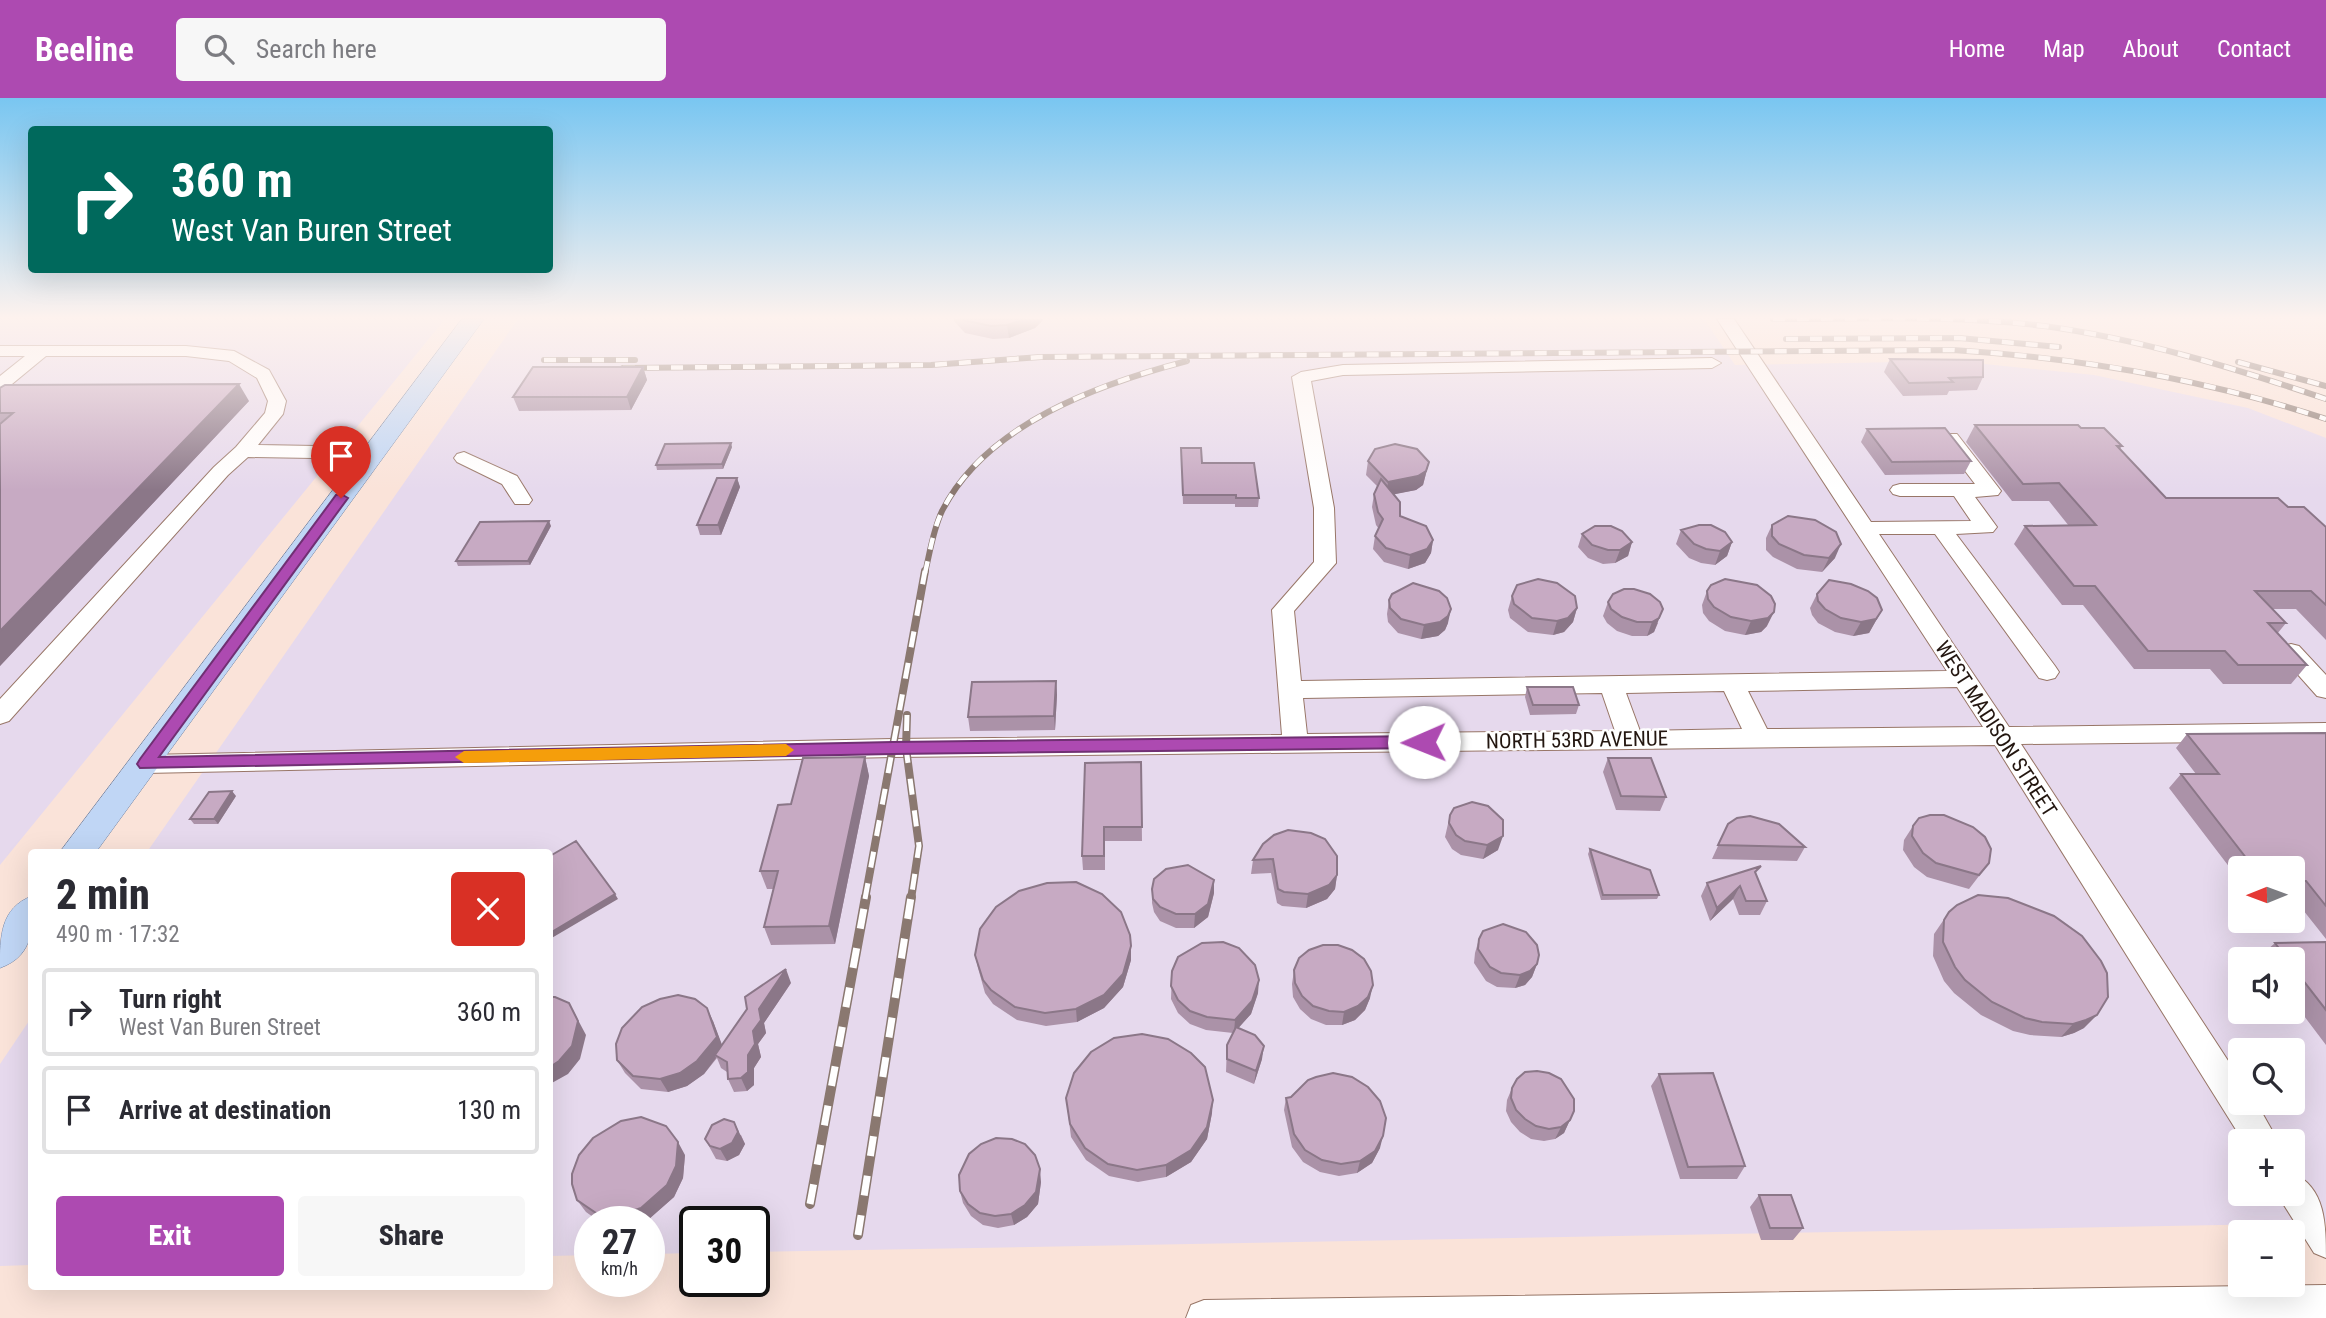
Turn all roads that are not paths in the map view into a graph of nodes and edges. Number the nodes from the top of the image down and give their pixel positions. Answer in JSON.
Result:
{"nodes":[{"id":1,"x":264,"y":376,"type":"edge"},
{"id":2,"x":431,"y":376,"type":"edge"},
{"id":3,"x":1307,"y":376,"type":"edge"},
{"id":4,"x":1764,"y":376,"type":"edge"},
{"id":5,"x":1949,"y":438,"type":"edge"},
{"id":6,"x":243,"y":452,"type":"junction"},
{"id":7,"x":374,"y":453,"type":"junction"},
{"id":8,"x":464,"y":458,"type":"dead end"},
{"id":9,"x":1900,"y":490,"type":"dead end"},
{"id":10,"x":1960,"y":491,"type":"junction"},
{"id":11,"x":522,"y":500,"type":"dead end"},
{"id":12,"x":1864,"y":528,"type":"junction"},
{"id":13,"x":1941,"y":528,"type":"junction"},
{"id":14,"x":2291,"y":652,"type":"edge"},
{"id":15,"x":2048,"y":671,"type":"dead end"},
{"id":16,"x":1964,"y":679,"type":"junction"},
{"id":17,"x":1733,"y":684,"type":"junction"},
{"id":18,"x":1611,"y":686,"type":"junction"},
{"id":19,"x":2326,"y":690,"type":"edge"},
{"id":20,"x":1289,"y":691,"type":"junction"},
{"id":21,"x":0,"y":715,"type":"edge"},
{"id":22,"x":2326,"y":732,"type":"edge"},
{"id":23,"x":2002,"y":736,"type":"junction"},
{"id":24,"x":1759,"y":738,"type":"junction"},
{"id":25,"x":1631,"y":740,"type":"junction"},
{"id":26,"x":1295,"y":743,"type":"junction"},
{"id":27,"x":145,"y":764,"type":"junction"},
{"id":28,"x":79,"y":849,"type":"edge"},
{"id":29,"x":28,"y":916,"type":"edge"},
{"id":30,"x":0,"y":952,"type":"edge"},
{"id":31,"x":2254,"y":1129,"type":"edge"},
{"id":32,"x":2303,"y":1206,"type":"edge"},
{"id":33,"x":2326,"y":1241,"type":"edge"},
{"id":34,"x":2326,"y":1303,"type":"edge"},
{"id":35,"x":1402,"y":1317,"type":"edge"},
{"id":36,"x":1205,"y":1318,"type":"edge"}],
"edges":[{"from":1,"to":6,"type":"street"},
{"from":2,"to":7,"type":"main road"},
{"from":3,"to":20,"type":"street"},
{"from":4,"to":12,"type":"street","name":"WEST MADISON STREET"},
{"from":5,"to":10,"type":"street"},
{"from":6,"to":7,"type":"street"},
{"from":6,"to":21,"type":"street"},
{"from":7,"to":27,"type":"main road"},
{"from":8,"to":11,"type":"street"},
{"from":9,"to":10,"type":"street"},
{"from":10,"to":13,"type":"street"},
{"from":12,"to":13,"type":"street"},
{"from":12,"to":16,"type":"street","name":"WEST MADISON STREET"},
{"from":13,"to":15,"type":"street"},
{"from":14,"to":19,"type":"street"},
{"from":16,"to":17,"type":"street"},
{"from":16,"to":23,"type":"street","name":"WEST MADISON STREET"},
{"from":17,"to":18,"type":"street"},
{"from":17,"to":24,"type":"street"},
{"from":18,"to":20,"type":"street"},
{"from":18,"to":25,"type":"street"},
{"from":20,"to":26,"type":"street"},
{"from":22,"to":23,"type":"street","name":"NORTH 53RD AVENUE"},
{"from":23,"to":24,"type":"street","name":"NORTH 53RD AVENUE"},
{"from":23,"to":31,"type":"street","name":"WEST MADISON STREET"},
{"from":24,"to":25,"type":"street","name":"NORTH 53RD AVENUE"},
{"from":25,"to":26,"type":"street","name":"NORTH 53RD AVENUE"},
{"from":26,"to":27,"type":"street","name":"NORTH 53RD AVENUE"},
{"from":27,"to":28,"type":"main road"},
{"from":29,"to":30,"type":"main road"},
{"from":32,"to":33,"type":"street"},
{"from":34,"to":35,"type":"street"},
{"from":35,"to":36,"type":"street"}]}
